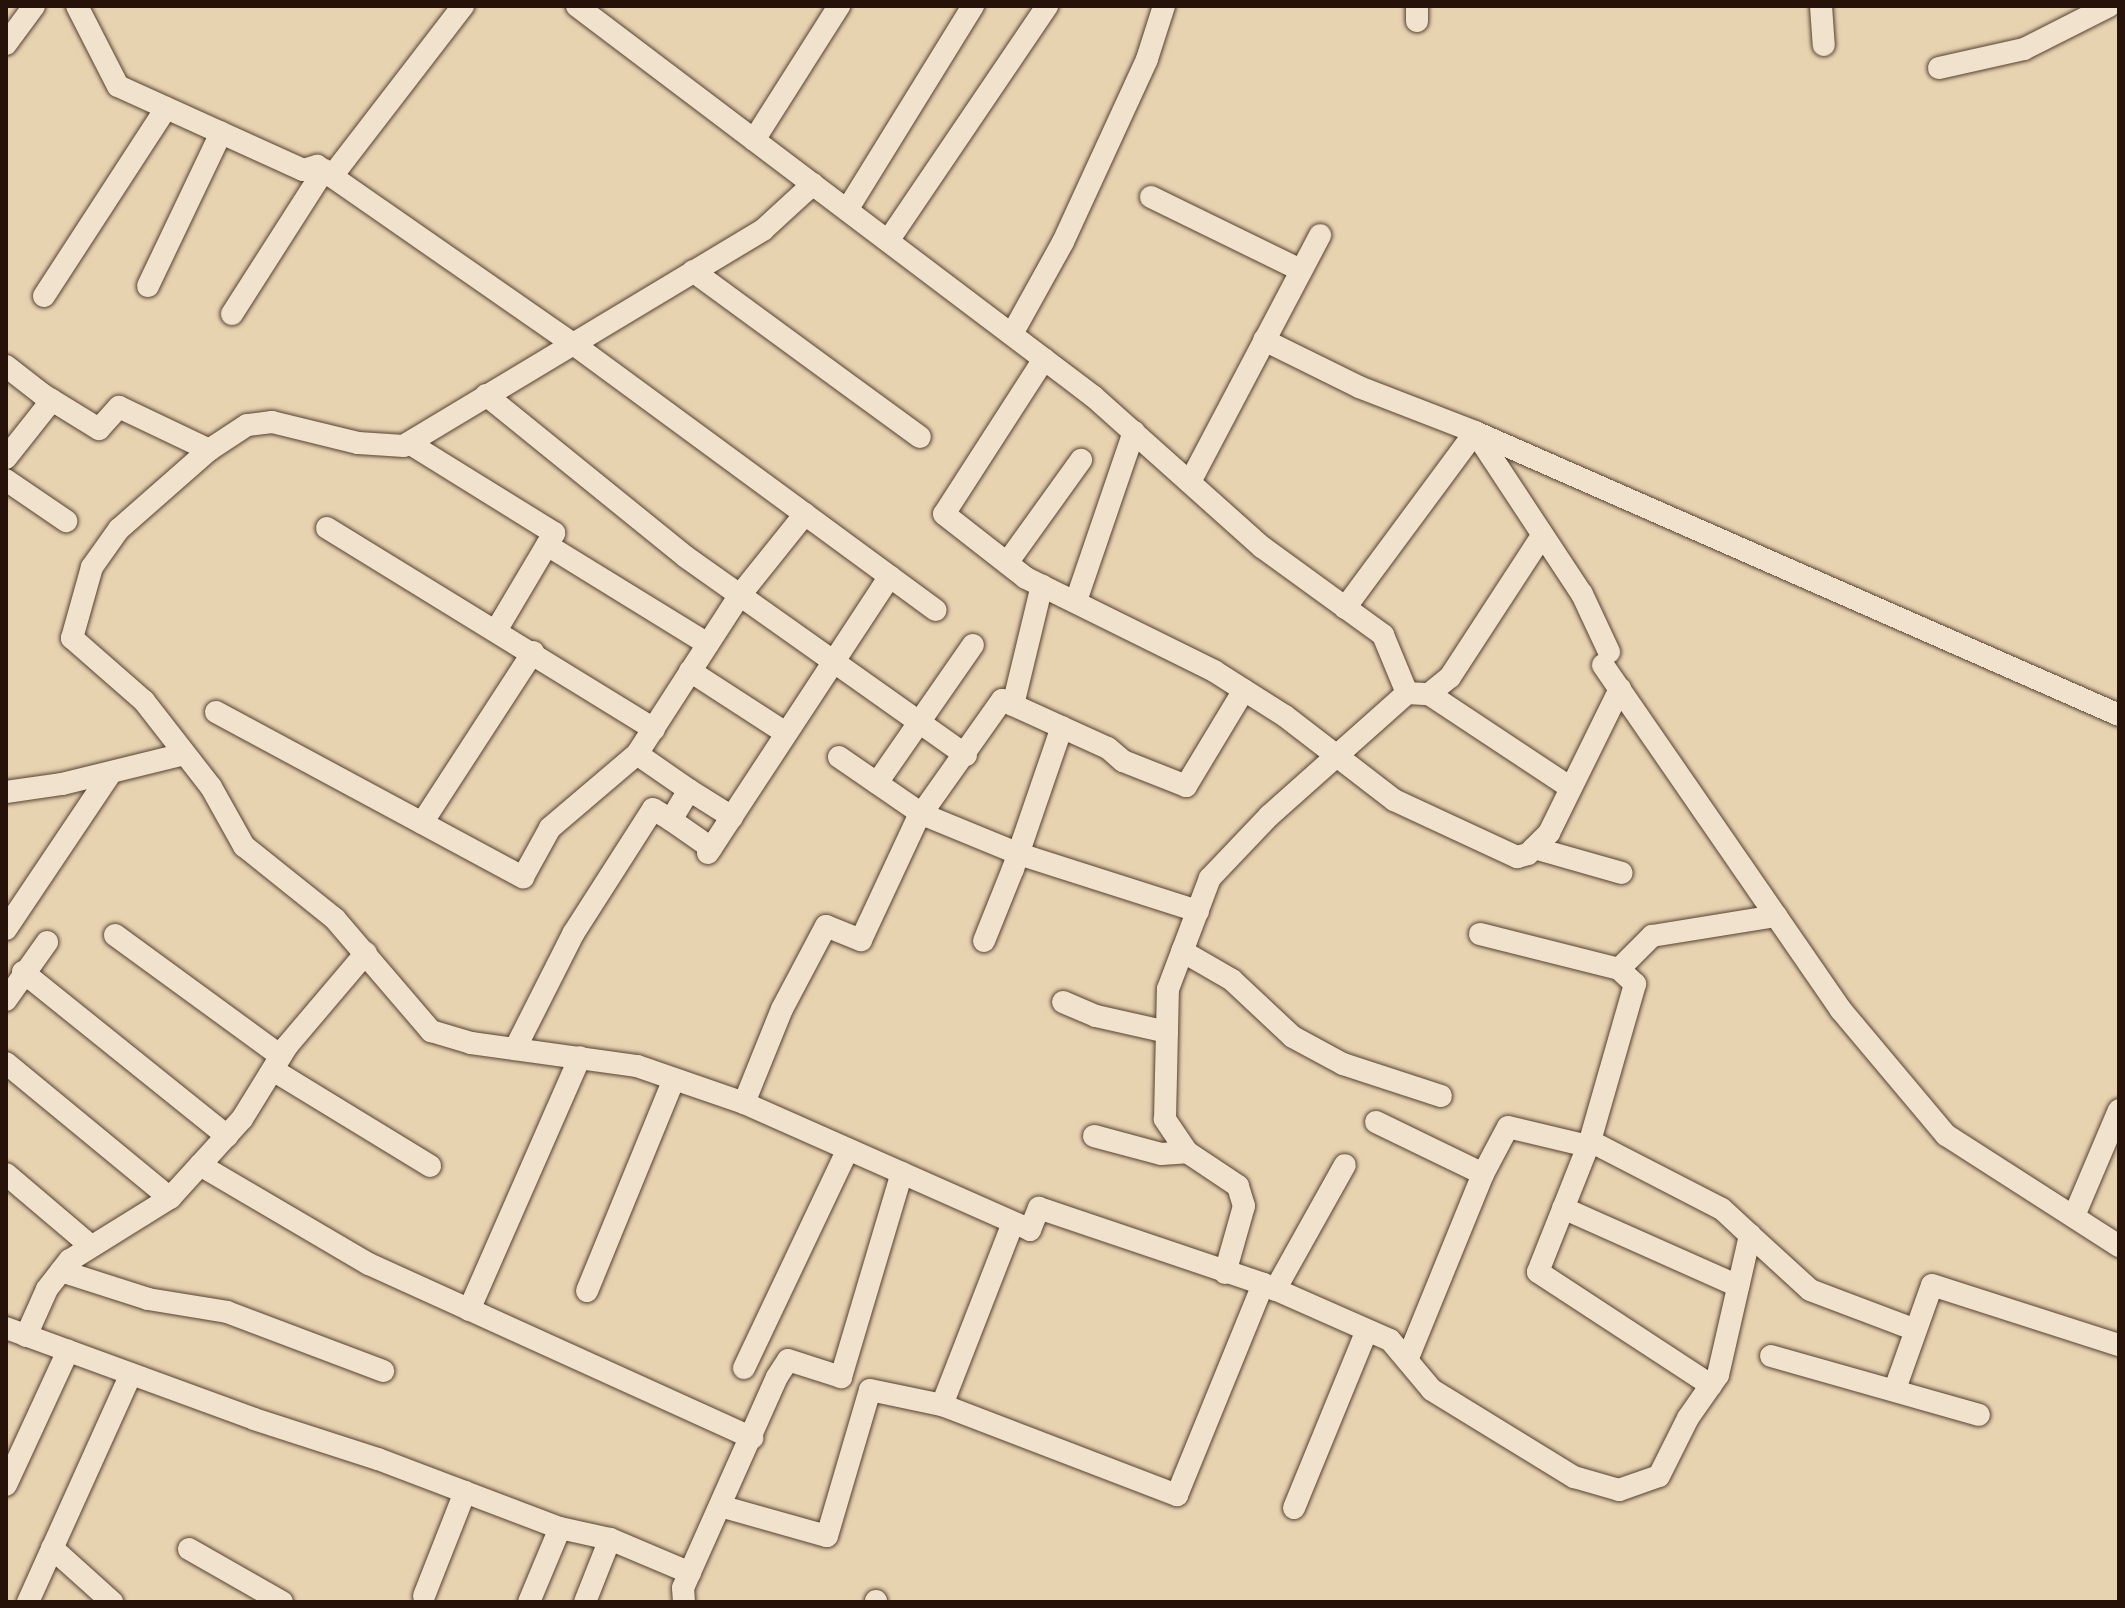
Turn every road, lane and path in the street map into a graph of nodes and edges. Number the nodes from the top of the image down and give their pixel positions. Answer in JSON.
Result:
{"nodes":[{"id":1,"x":34,"y":6,"type":"edge"},
{"id":2,"x":77,"y":6,"type":"edge"},
{"id":3,"x":463,"y":6,"type":"edge"},
{"id":4,"x":839,"y":6,"type":"edge"},
{"id":5,"x":973,"y":6,"type":"edge"},
{"id":6,"x":1047,"y":6,"type":"edge"},
{"id":7,"x":1164,"y":6,"type":"edge"},
{"id":8,"x":1821,"y":6,"type":"edge"},
{"id":9,"x":2109,"y":6,"type":"edge"},
{"id":10,"x":590,"y":10,"type":"edge"},
{"id":11,"x":6,"y":44,"type":"edge"},
{"id":12,"x":1824,"y":45,"type":"dead end"},
{"id":13,"x":1939,"y":68,"type":"dead end"},
{"id":14,"x":166,"y":108,"type":"junction"},
{"id":15,"x":221,"y":133,"type":"junction"},
{"id":16,"x":754,"y":140,"type":"junction"},
{"id":17,"x":328,"y":173,"type":"junction"},
{"id":18,"x":813,"y":184,"type":"junction"},
{"id":19,"x":1151,"y":197,"type":"dead end"},
{"id":20,"x":847,"y":210,"type":"junction"},
{"id":21,"x":1320,"y":235,"type":"dead end"},
{"id":22,"x":888,"y":241,"type":"junction"},
{"id":23,"x":1301,"y":270,"type":"junction"},
{"id":24,"x":693,"y":271,"type":"junction"},
{"id":25,"x":148,"y":286,"type":"dead end"},
{"id":26,"x":44,"y":296,"type":"dead end"},
{"id":27,"x":232,"y":314,"type":"dead end"},
{"id":28,"x":1012,"y":334,"type":"junction"},
{"id":29,"x":1264,"y":340,"type":"junction"},
{"id":30,"x":572,"y":343,"type":"junction"},
{"id":31,"x":1044,"y":359,"type":"junction"},
{"id":32,"x":6,"y":366,"type":"edge"},
{"id":33,"x":486,"y":395,"type":"junction"},
{"id":34,"x":52,"y":400,"type":"junction"},
{"id":35,"x":1134,"y":432,"type":"junction"},
{"id":36,"x":1475,"y":432,"type":"junction"},
{"id":37,"x":920,"y":437,"type":"dead end"},
{"id":38,"x":409,"y":443,"type":"junction"},
{"id":39,"x":209,"y":450,"type":"junction"},
{"id":40,"x":6,"y":458,"type":"edge"},
{"id":41,"x":1081,"y":460,"type":"dead end"},
{"id":42,"x":6,"y":480,"type":"edge"},
{"id":43,"x":1190,"y":482,"type":"junction"},
{"id":44,"x":805,"y":514,"type":"junction"},
{"id":45,"x":66,"y":521,"type":"dead end"},
{"id":46,"x":327,"y":528,"type":"dead end"},
{"id":47,"x":1542,"y":536,"type":"junction"},
{"id":48,"x":547,"y":545,"type":"junction"},
{"id":49,"x":1007,"y":563,"type":"junction"},
{"id":50,"x":890,"y":576,"type":"junction"},
{"id":51,"x":1042,"y":585,"type":"junction"},
{"id":52,"x":740,"y":595,"type":"junction"},
{"id":53,"x":1076,"y":601,"type":"junction"},
{"id":54,"x":1345,"y":608,"type":"junction"},
{"id":55,"x":936,"y":610,"type":"dead end"},
{"id":56,"x":497,"y":629,"type":"junction"},
{"id":57,"x":708,"y":644,"type":"junction"},
{"id":58,"x":973,"y":645,"type":"dead end"},
{"id":59,"x":533,"y":652,"type":"junction"},
{"id":60,"x":834,"y":661,"type":"junction"},
{"id":61,"x":690,"y":671,"type":"junction"},
{"id":62,"x":1620,"y":689,"type":"junction"},
{"id":63,"x":1244,"y":690,"type":"junction"},
{"id":64,"x":1418,"y":694,"type":"junction"},
{"id":65,"x":1013,"y":705,"type":"junction"},
{"id":66,"x":216,"y":712,"type":"dead end"},
{"id":67,"x":2119,"y":715,"type":"edge"},
{"id":68,"x":920,"y":722,"type":"junction"},
{"id":69,"x":1062,"y":727,"type":"junction"},
{"id":70,"x":654,"y":729,"type":"junction"},
{"id":71,"x":786,"y":733,"type":"junction"},
{"id":72,"x":184,"y":754,"type":"junction"},
{"id":73,"x":637,"y":754,"type":"junction"},
{"id":74,"x":966,"y":755,"type":"junction"},
{"id":75,"x":1338,"y":755,"type":"junction"},
{"id":76,"x":839,"y":757,"type":"dead end"},
{"id":77,"x":111,"y":773,"type":"junction"},
{"id":78,"x":877,"y":783,"type":"junction"},
{"id":79,"x":1571,"y":788,"type":"junction"},
{"id":80,"x":689,"y":790,"type":"junction"},
{"id":81,"x":6,"y":792,"type":"edge"},
{"id":82,"x":922,"y":814,"type":"junction"},
{"id":83,"x":732,"y":817,"type":"junction"},
{"id":84,"x":671,"y":820,"type":"junction"},
{"id":85,"x":422,"y":823,"type":"junction"},
{"id":86,"x":1534,"y":848,"type":"junction"},
{"id":87,"x":1019,"y":854,"type":"junction"},
{"id":88,"x":1622,"y":873,"type":"dead end"},
{"id":89,"x":1198,"y":911,"type":"junction"},
{"id":90,"x":1776,"y":916,"type":"junction"},
{"id":91,"x":6,"y":929,"type":"edge"},
{"id":92,"x":1480,"y":934,"type":"dead end"},
{"id":93,"x":115,"y":935,"type":"dead end"},
{"id":94,"x":984,"y":941,"type":"dead end"},
{"id":95,"x":47,"y":942,"type":"dead end"},
{"id":96,"x":1182,"y":951,"type":"junction"},
{"id":97,"x":366,"y":953,"type":"junction"},
{"id":98,"x":1619,"y":969,"type":"junction"},
{"id":99,"x":23,"y":972,"type":"junction"},
{"id":100,"x":6,"y":999,"type":"edge"},
{"id":101,"x":1063,"y":1002,"type":"dead end"},
{"id":102,"x":1167,"y":1032,"type":"junction"},
{"id":103,"x":515,"y":1049,"type":"junction"},
{"id":104,"x":580,"y":1057,"type":"junction"},
{"id":105,"x":6,"y":1063,"type":"edge"},
{"id":106,"x":277,"y":1063,"type":"junction"},
{"id":107,"x":674,"y":1079,"type":"junction"},
{"id":108,"x":1441,"y":1096,"type":"dead end"},
{"id":109,"x":744,"y":1103,"type":"junction"},
{"id":110,"x":2119,"y":1110,"type":"edge"},
{"id":111,"x":1376,"y":1122,"type":"dead end"},
{"id":112,"x":227,"y":1136,"type":"junction"},
{"id":113,"x":1094,"y":1136,"type":"dead end"},
{"id":114,"x":1589,"y":1143,"type":"junction"},
{"id":115,"x":848,"y":1149,"type":"junction"},
{"id":116,"x":1187,"y":1152,"type":"junction"},
{"id":117,"x":200,"y":1165,"type":"junction"},
{"id":118,"x":1345,"y":1165,"type":"dead end"},
{"id":119,"x":430,"y":1166,"type":"dead end"},
{"id":120,"x":902,"y":1173,"type":"junction"},
{"id":121,"x":6,"y":1174,"type":"edge"},
{"id":122,"x":1483,"y":1174,"type":"junction"},
{"id":123,"x":170,"y":1198,"type":"junction"},
{"id":124,"x":1563,"y":1208,"type":"junction"},
{"id":125,"x":2074,"y":1216,"type":"junction"},
{"id":126,"x":1013,"y":1223,"type":"junction"},
{"id":127,"x":1750,"y":1235,"type":"junction"},
{"id":128,"x":91,"y":1246,"type":"junction"},
{"id":129,"x":2119,"y":1246,"type":"edge"},
{"id":130,"x":61,"y":1271,"type":"junction"},
{"id":131,"x":1225,"y":1273,"type":"junction"},
{"id":132,"x":1738,"y":1286,"type":"junction"},
{"id":133,"x":1269,"y":1287,"type":"junction"},
{"id":134,"x":587,"y":1291,"type":"dead end"},
{"id":135,"x":469,"y":1310,"type":"junction"},
{"id":136,"x":1367,"y":1330,"type":"junction"},
{"id":137,"x":1916,"y":1330,"type":"junction"},
{"id":138,"x":16,"y":1332,"type":"edge"},
{"id":139,"x":2119,"y":1345,"type":"edge"},
{"id":140,"x":68,"y":1351,"type":"junction"},
{"id":141,"x":1771,"y":1356,"type":"dead end"},
{"id":142,"x":1407,"y":1360,"type":"junction"},
{"id":143,"x":744,"y":1368,"type":"dead end"},
{"id":144,"x":383,"y":1371,"type":"dead end"},
{"id":145,"x":131,"y":1374,"type":"junction"},
{"id":146,"x":1711,"y":1385,"type":"junction"},
{"id":147,"x":1895,"y":1389,"type":"junction"},
{"id":148,"x":942,"y":1405,"type":"junction"},
{"id":149,"x":1979,"y":1415,"type":"dead end"},
{"id":150,"x":752,"y":1438,"type":"junction"},
{"id":151,"x":6,"y":1485,"type":"edge"},
{"id":152,"x":465,"y":1492,"type":"junction"},
{"id":153,"x":720,"y":1506,"type":"junction"},
{"id":154,"x":1294,"y":1508,"type":"dead end"},
{"id":155,"x":560,"y":1528,"type":"junction"},
{"id":156,"x":610,"y":1539,"type":"junction"},
{"id":157,"x":52,"y":1548,"type":"junction"},
{"id":158,"x":189,"y":1549,"type":"dead end"},
{"id":159,"x":687,"y":1585,"type":"edge"},
{"id":160,"x":424,"y":1596,"type":"dead end"},
{"id":161,"x":28,"y":1602,"type":"edge"},
{"id":162,"x":112,"y":1602,"type":"edge"},
{"id":163,"x":282,"y":1602,"type":"edge"},
{"id":164,"x":529,"y":1602,"type":"edge"},
{"id":165,"x":585,"y":1602,"type":"edge"},
{"id":166,"x":668,"y":1602,"type":"edge"}],
"edges":[{"from":1,"to":11,"type":"street"},
{"from":2,"to":14,"type":"street"},
{"from":3,"to":17,"type":"street"},
{"from":4,"to":16,"type":"street"},
{"from":5,"to":20,"type":"street"},
{"from":6,"to":22,"type":"street"},
{"from":7,"to":28,"type":"street"},
{"from":8,"to":12,"type":"street"},
{"from":9,"to":13,"type":"street"},
{"from":10,"to":16,"type":"street"},
{"from":14,"to":15,"type":"street"},
{"from":14,"to":26,"type":"street"},
{"from":15,"to":17,"type":"street"},
{"from":15,"to":25,"type":"street"},
{"from":16,"to":18,"type":"street"},
{"from":17,"to":27,"type":"street"},
{"from":17,"to":30,"type":"street"},
{"from":18,"to":20,"type":"street"},
{"from":18,"to":24,"type":"street"},
{"from":19,"to":23,"type":"street"},
{"from":20,"to":22,"type":"street"},
{"from":21,"to":23,"type":"street"},
{"from":22,"to":28,"type":"street"},
{"from":23,"to":29,"type":"street"},
{"from":24,"to":30,"type":"street"},
{"from":24,"to":37,"type":"street"},
{"from":28,"to":31,"type":"street"},
{"from":29,"to":36,"type":"street"},
{"from":29,"to":43,"type":"street"},
{"from":30,"to":33,"type":"street"},
{"from":30,"to":44,"type":"street"},
{"from":31,"to":35,"type":"street"},
{"from":31,"to":49,"type":"street"},
{"from":32,"to":34,"type":"street"},
{"from":33,"to":38,"type":"street"},
{"from":33,"to":52,"type":"street"},
{"from":34,"to":39,"type":"street"},
{"from":34,"to":40,"type":"street"},
{"from":35,"to":43,"type":"street"},
{"from":35,"to":53,"type":"street"},
{"from":36,"to":47,"type":"street"},
{"from":36,"to":54,"type":"street"},
{"from":36,"to":67,"type":"street"},
{"from":38,"to":39,"type":"street"},
{"from":38,"to":48,"type":"street"},
{"from":39,"to":72,"type":"street"},
{"from":41,"to":49,"type":"street"},
{"from":42,"to":45,"type":"street"},
{"from":43,"to":54,"type":"street"},
{"from":44,"to":50,"type":"street"},
{"from":44,"to":52,"type":"street"},
{"from":46,"to":56,"type":"street"},
{"from":47,"to":62,"type":"street"},
{"from":47,"to":64,"type":"street"},
{"from":48,"to":56,"type":"street"},
{"from":48,"to":57,"type":"street"},
{"from":49,"to":51,"type":"street"},
{"from":50,"to":55,"type":"street"},
{"from":50,"to":60,"type":"street"},
{"from":51,"to":53,"type":"street"},
{"from":51,"to":65,"type":"street"},
{"from":52,"to":57,"type":"street"},
{"from":52,"to":60,"type":"street"},
{"from":53,"to":63,"type":"street"},
{"from":54,"to":64,"type":"street"},
{"from":56,"to":59,"type":"street"},
{"from":57,"to":61,"type":"street"},
{"from":58,"to":68,"type":"street"},
{"from":59,"to":70,"type":"street"},
{"from":59,"to":85,"type":"street"},
{"from":60,"to":68,"type":"street"},
{"from":60,"to":71,"type":"street"},
{"from":61,"to":70,"type":"street"},
{"from":61,"to":71,"type":"street"},
{"from":62,"to":79,"type":"street"},
{"from":62,"to":90,"type":"street"},
{"from":63,"to":69,"type":"street"},
{"from":63,"to":75,"type":"street"},
{"from":64,"to":75,"type":"street"},
{"from":64,"to":79,"type":"street"},
{"from":65,"to":69,"type":"street"},
{"from":65,"to":74,"type":"street"},
{"from":66,"to":85,"type":"street"},
{"from":68,"to":74,"type":"street"},
{"from":68,"to":78,"type":"street"},
{"from":69,"to":87,"type":"street"},
{"from":70,"to":73,"type":"street"},
{"from":71,"to":83,"type":"street"},
{"from":72,"to":77,"type":"street"},
{"from":72,"to":97,"type":"street"},
{"from":73,"to":80,"type":"street"},
{"from":73,"to":85,"type":"street"},
{"from":74,"to":82,"type":"street"},
{"from":75,"to":86,"type":"street"},
{"from":75,"to":89,"type":"street"},
{"from":76,"to":78,"type":"street"},
{"from":77,"to":81,"type":"street"},
{"from":77,"to":91,"type":"street"},
{"from":78,"to":82,"type":"street"},
{"from":79,"to":86,"type":"street"},
{"from":80,"to":83,"type":"street"},
{"from":80,"to":84,"type":"street"},
{"from":82,"to":87,"type":"street"},
{"from":82,"to":109,"type":"street"},
{"from":83,"to":84,"type":"street"},
{"from":84,"to":103,"type":"street"},
{"from":86,"to":88,"type":"street"},
{"from":87,"to":89,"type":"street"},
{"from":87,"to":94,"type":"street"},
{"from":89,"to":96,"type":"street"},
{"from":90,"to":98,"type":"street"},
{"from":90,"to":125,"type":"street"},
{"from":92,"to":98,"type":"street"},
{"from":93,"to":106,"type":"street"},
{"from":95,"to":99,"type":"street"},
{"from":96,"to":102,"type":"street"},
{"from":96,"to":108,"type":"street"},
{"from":97,"to":103,"type":"street"},
{"from":97,"to":106,"type":"street"},
{"from":98,"to":114,"type":"street"},
{"from":99,"to":100,"type":"street"},
{"from":99,"to":112,"type":"street"},
{"from":101,"to":102,"type":"street"},
{"from":102,"to":116,"type":"street"},
{"from":103,"to":104,"type":"street"},
{"from":104,"to":107,"type":"street"},
{"from":104,"to":135,"type":"street"},
{"from":105,"to":123,"type":"street"},
{"from":106,"to":112,"type":"street"},
{"from":106,"to":119,"type":"street"},
{"from":107,"to":109,"type":"street"},
{"from":107,"to":134,"type":"street"},
{"from":109,"to":115,"type":"street"},
{"from":110,"to":125,"type":"street"},
{"from":111,"to":122,"type":"street"},
{"from":112,"to":117,"type":"street"},
{"from":113,"to":116,"type":"street"},
{"from":114,"to":122,"type":"street"},
{"from":114,"to":124,"type":"street"},
{"from":114,"to":127,"type":"street"},
{"from":115,"to":120,"type":"street"},
{"from":115,"to":143,"type":"street"},
{"from":116,"to":131,"type":"street"},
{"from":117,"to":123,"type":"street"},
{"from":117,"to":135,"type":"street"},
{"from":118,"to":133,"type":"street"},
{"from":120,"to":126,"type":"street"},
{"from":120,"to":150,"type":"street"},
{"from":121,"to":128,"type":"street"},
{"from":122,"to":142,"type":"street"},
{"from":123,"to":128,"type":"street"},
{"from":124,"to":132,"type":"street"},
{"from":124,"to":146,"type":"street"},
{"from":125,"to":129,"type":"street"},
{"from":126,"to":131,"type":"street"},
{"from":126,"to":148,"type":"street"},
{"from":127,"to":132,"type":"street"},
{"from":127,"to":137,"type":"street"},
{"from":128,"to":130,"type":"street"},
{"from":130,"to":138,"type":"street"},
{"from":130,"to":144,"type":"street"},
{"from":131,"to":133,"type":"street"},
{"from":132,"to":146,"type":"street"},
{"from":133,"to":136,"type":"street"},
{"from":133,"to":148,"type":"street"},
{"from":135,"to":150,"type":"street"},
{"from":136,"to":142,"type":"street"},
{"from":136,"to":154,"type":"street"},
{"from":137,"to":139,"type":"street"},
{"from":137,"to":147,"type":"street"},
{"from":138,"to":140,"type":"street"},
{"from":140,"to":145,"type":"street"},
{"from":140,"to":151,"type":"street"},
{"from":141,"to":147,"type":"street"},
{"from":142,"to":146,"type":"street"},
{"from":145,"to":152,"type":"street"},
{"from":145,"to":157,"type":"street"},
{"from":147,"to":149,"type":"street"},
{"from":148,"to":153,"type":"street"},
{"from":150,"to":153,"type":"street"},
{"from":152,"to":155,"type":"street"},
{"from":152,"to":160,"type":"street"},
{"from":153,"to":159,"type":"street"},
{"from":155,"to":156,"type":"street"},
{"from":155,"to":164,"type":"street"},
{"from":156,"to":159,"type":"street"},
{"from":156,"to":165,"type":"street"},
{"from":157,"to":161,"type":"street"},
{"from":157,"to":162,"type":"street"},
{"from":158,"to":163,"type":"street"},
{"from":159,"to":166,"type":"street"}]}
